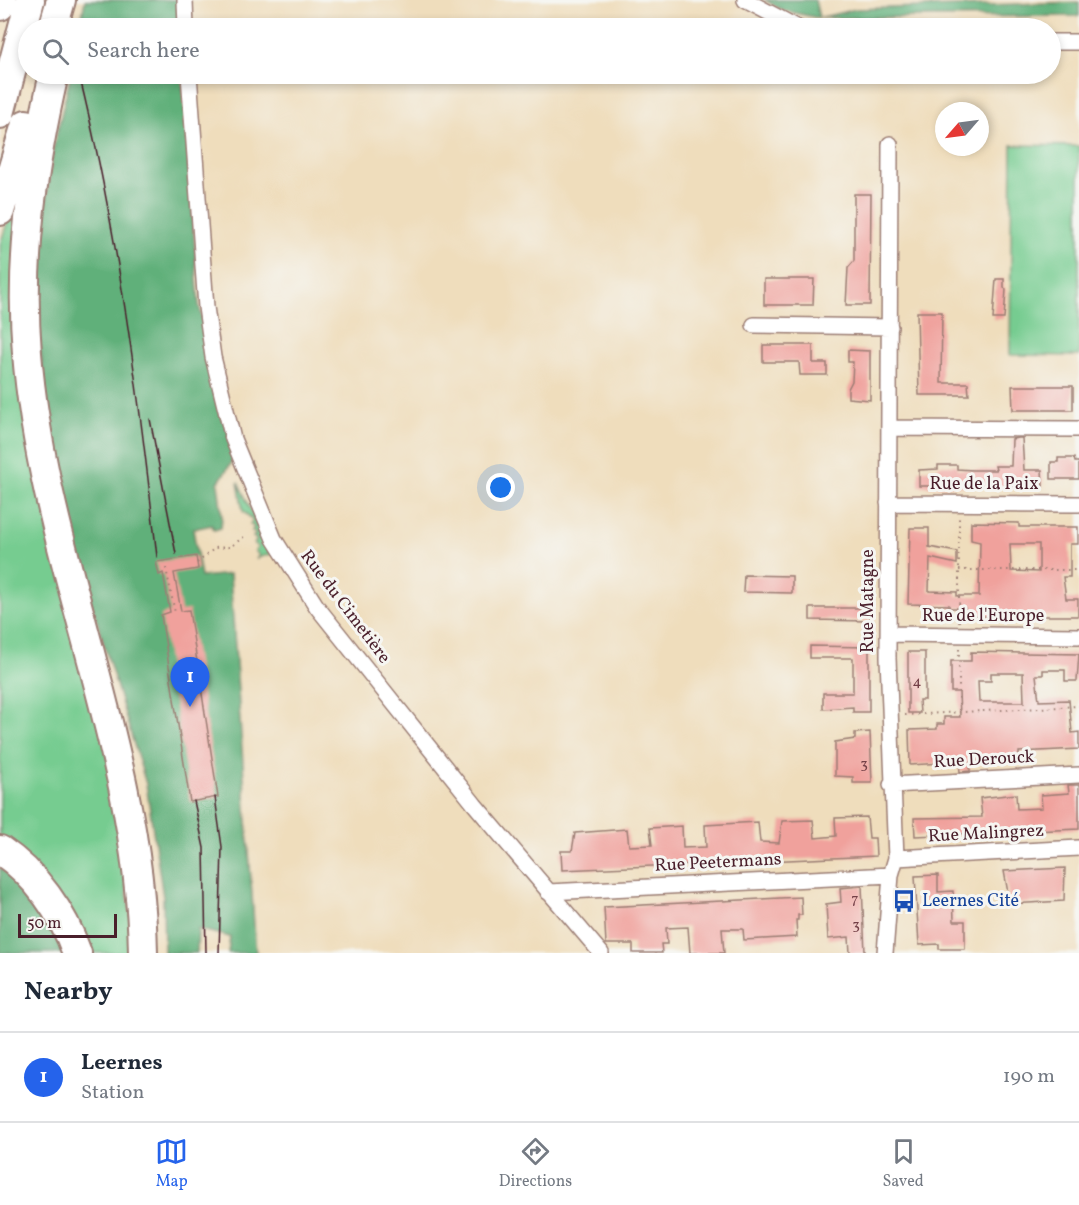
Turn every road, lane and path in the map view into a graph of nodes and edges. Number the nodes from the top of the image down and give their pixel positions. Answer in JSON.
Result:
{"nodes":[{"id":1,"x":2,"y":0,"type":"edge"},
{"id":2,"x":30,"y":0,"type":"edge"},
{"id":3,"x":61,"y":0,"type":"edge"},
{"id":4,"x":67,"y":0,"type":"edge"},
{"id":5,"x":185,"y":0,"type":"edge"},
{"id":6,"x":745,"y":0,"type":"edge"},
{"id":7,"x":0,"y":6,"type":"edge"},
{"id":8,"x":25,"y":18,"type":"edge"},
{"id":9,"x":56,"y":18,"type":"edge"},
{"id":10,"x":65,"y":18,"type":"edge"},
{"id":11,"x":186,"y":18,"type":"edge"},
{"id":12,"x":779,"y":18,"type":"edge"},
{"id":13,"x":1061,"y":42,"type":"edge"},
{"id":14,"x":1079,"y":42,"type":"edge"},
{"id":15,"x":18,"y":46,"type":"edge"},
{"id":16,"x":37,"y":84,"type":"edge"},
{"id":17,"x":52,"y":84,"type":"edge"},
{"id":18,"x":190,"y":84,"type":"edge"},
{"id":19,"x":0,"y":114,"type":"edge"},
{"id":20,"x":890,"y":144,"type":"dead end"},
{"id":21,"x":0,"y":211,"type":"edge"},
{"id":22,"x":754,"y":325,"type":"dead end"},
{"id":23,"x":891,"y":327,"type":"junction"},
{"id":24,"x":889,"y":428,"type":"junction"},
{"id":25,"x":1079,"y":429,"type":"edge"},
{"id":26,"x":888,"y":503,"type":"junction"},
{"id":27,"x":959,"y":504,"type":"junction"},
{"id":28,"x":1079,"y":504,"type":"edge"},
{"id":29,"x":245,"y":536,"type":"dead end"},
{"id":30,"x":197,"y":563,"type":"dead end"},
{"id":31,"x":166,"y":568,"type":"dead end"},
{"id":32,"x":959,"y":570,"type":"junction"},
{"id":33,"x":1079,"y":570,"type":"edge"},
{"id":34,"x":175,"y":613,"type":"dead end"},
{"id":35,"x":888,"y":634,"type":"junction"},
{"id":36,"x":959,"y":635,"type":"junction"},
{"id":37,"x":1079,"y":636,"type":"edge"},
{"id":38,"x":1079,"y":706,"type":"edge"},
{"id":39,"x":959,"y":712,"type":"junction"},
{"id":40,"x":888,"y":716,"type":"junction"},
{"id":41,"x":1079,"y":775,"type":"edge"},
{"id":42,"x":891,"y":785,"type":"junction"},
{"id":43,"x":1079,"y":848,"type":"edge"},
{"id":44,"x":0,"y":850,"type":"edge"},
{"id":45,"x":896,"y":858,"type":"junction"},
{"id":46,"x":891,"y":875,"type":"junction"},
{"id":47,"x":548,"y":892,"type":"junction"},
{"id":48,"x":77,"y":953,"type":"edge"},
{"id":49,"x":143,"y":953,"type":"edge"},
{"id":50,"x":601,"y":953,"type":"edge"},
{"id":51,"x":885,"y":953,"type":"edge"}],
"edges":[{"from":1,"to":7,"type":"highway"},
{"from":2,"to":8,"type":"highway"},
{"from":3,"to":9,"type":"highway"},
{"from":4,"to":10,"type":"highway"},
{"from":5,"to":11,"type":"street"},
{"from":6,"to":12,"type":"street"},
{"from":13,"to":14,"type":"street"},
{"from":15,"to":19,"type":"highway"},
{"from":16,"to":21,"type":"highway"},
{"from":17,"to":49,"type":"highway"},
{"from":18,"to":47,"type":"street","name":"Rue du Cimetière"},
{"from":20,"to":23,"type":"street","name":"Rue Matagne"},
{"from":22,"to":23,"type":"street"},
{"from":23,"to":24,"type":"street","name":"Rue Matagne"},
{"from":24,"to":25,"type":"street"},
{"from":24,"to":26,"type":"street","name":"Rue Matagne"},
{"from":26,"to":27,"type":"street","name":"Rue de la Paix"},
{"from":26,"to":35,"type":"street","name":"Rue Matagne"},
{"from":27,"to":28,"type":"street","name":"Rue de la Paix"},
{"from":27,"to":32,"type":"path"},
{"from":29,"to":30,"type":"path"},
{"from":31,"to":34,"type":"path"},
{"from":32,"to":33,"type":"path"},
{"from":32,"to":36,"type":"path"},
{"from":35,"to":36,"type":"street","name":"Rue de l'Europe"},
{"from":35,"to":40,"type":"street","name":"Rue Matagne"},
{"from":36,"to":37,"type":"street","name":"Rue de l'Europe"},
{"from":36,"to":39,"type":"path"},
{"from":38,"to":39,"type":"path"},
{"from":39,"to":40,"type":"path"},
{"from":40,"to":42,"type":"street","name":"Rue Matagne"},
{"from":41,"to":42,"type":"street","name":"Rue Derouck"},
{"from":42,"to":45,"type":"street","name":"Rue Matagne"},
{"from":43,"to":45,"type":"street","name":"Rue Malingrez"},
{"from":44,"to":48,"type":"highway"},
{"from":45,"to":46,"type":"street","name":"Rue Matagne"},
{"from":46,"to":47,"type":"street","name":"Rue Peetermans"},
{"from":46,"to":51,"type":"street","name":"Rue Matagne"},
{"from":47,"to":50,"type":"street","name":"Rue du Cimetière"}]}
